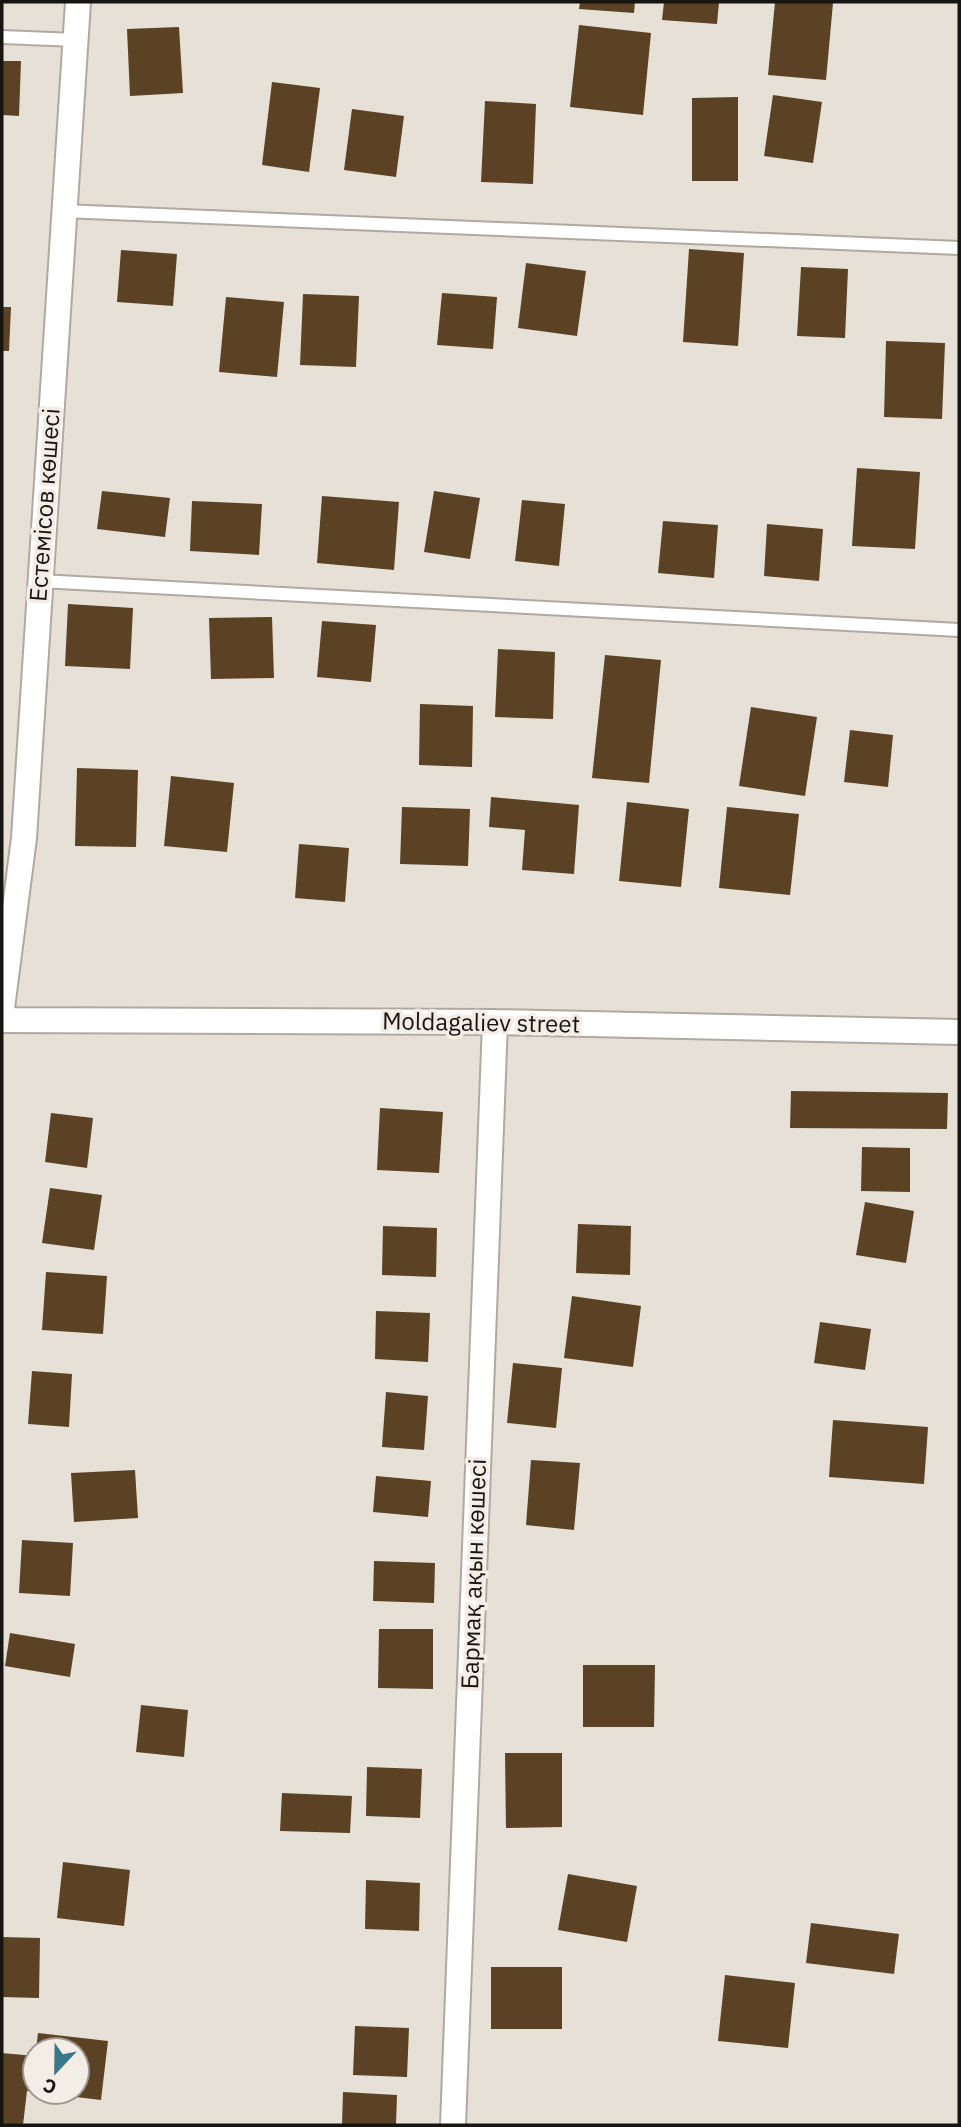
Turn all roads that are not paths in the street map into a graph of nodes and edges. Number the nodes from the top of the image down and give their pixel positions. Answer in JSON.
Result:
{"nodes":[{"id":1,"x":78,"y":2,"type":"edge"},
{"id":2,"x":2,"y":37,"type":"edge"},
{"id":3,"x":76,"y":40,"type":"junction"},
{"id":4,"x":63,"y":211,"type":"junction"},
{"id":5,"x":959,"y":248,"type":"edge"},
{"id":6,"x":40,"y":581,"type":"junction"},
{"id":7,"x":959,"y":631,"type":"edge"},
{"id":8,"x":2,"y":1008,"type":"edge"},
{"id":9,"x":2,"y":1020,"type":"edge"},
{"id":10,"x":495,"y":1022,"type":"junction"},
{"id":11,"x":959,"y":1032,"type":"edge"},
{"id":12,"x":453,"y":2125,"type":"edge"}],
"edges":[{"from":1,"to":3,"type":"street","name":"Естемісов көшесі"},
{"from":2,"to":3,"type":"lane"},
{"from":3,"to":4,"type":"street","name":"Естемісов көшесі"},
{"from":4,"to":5,"type":"lane"},
{"from":4,"to":6,"type":"street","name":"Естемісов көшесі"},
{"from":6,"to":7,"type":"lane"},
{"from":6,"to":8,"type":"street","name":"Естемісов көшесі"},
{"from":9,"to":10,"type":"street","name":"Moldagaliev street"},
{"from":10,"to":11,"type":"street","name":"Moldagaliev street"},
{"from":10,"to":12,"type":"street","name":"Бармақ ақын көшесі"}]}
